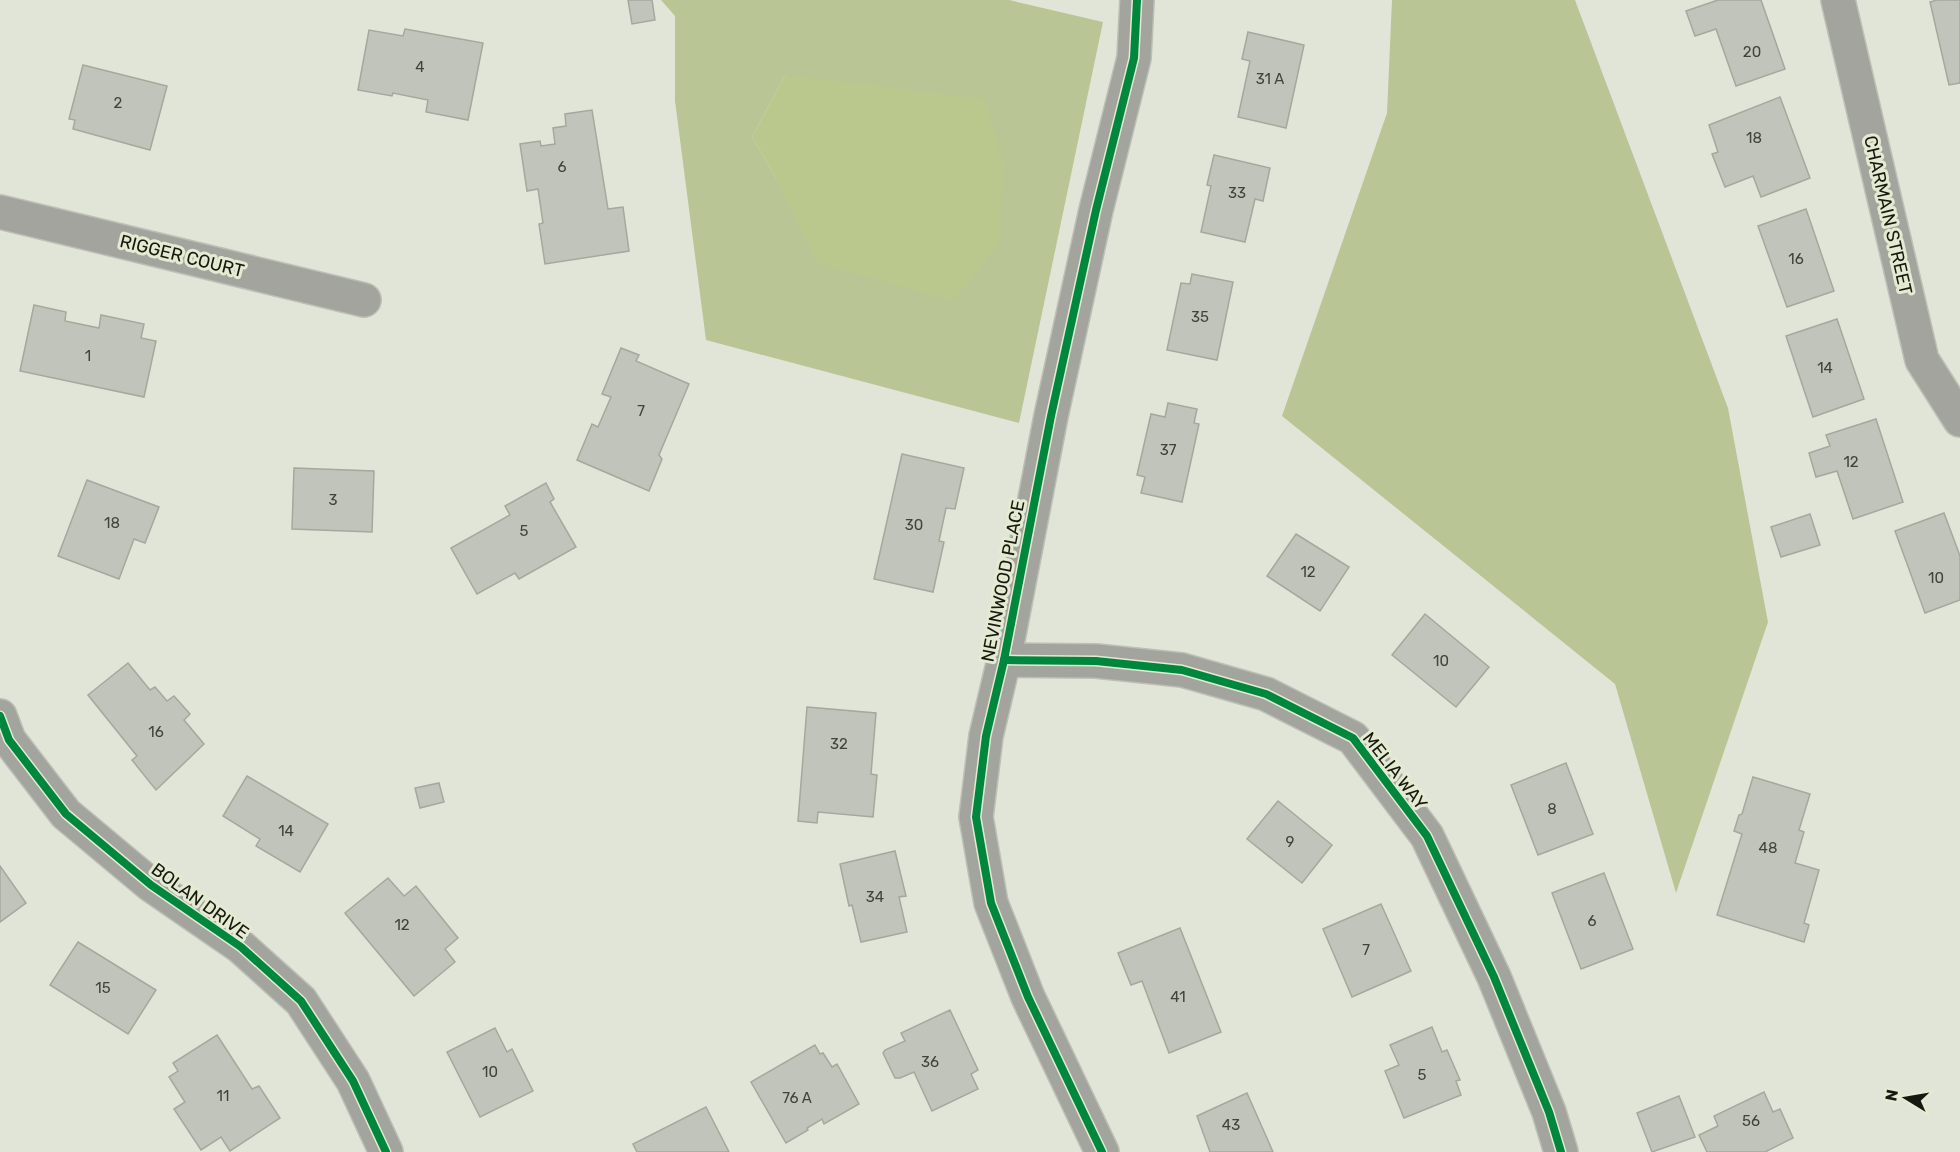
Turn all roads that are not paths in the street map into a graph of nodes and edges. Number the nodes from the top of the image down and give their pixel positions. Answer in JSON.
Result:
{"nodes":[{"id":1,"x":1137,"y":0,"type":"edge"},
{"id":2,"x":1838,"y":0,"type":"edge"},
{"id":3,"x":0,"y":212,"type":"edge"},
{"id":4,"x":364,"y":300,"type":"dead end"},
{"id":5,"x":1960,"y":420,"type":"edge"},
{"id":6,"x":1004,"y":660,"type":"junction"},
{"id":7,"x":0,"y":716,"type":"edge"},
{"id":8,"x":386,"y":1152,"type":"edge"},
{"id":9,"x":1102,"y":1152,"type":"edge"},
{"id":10,"x":1561,"y":1152,"type":"edge"}],
"edges":[{"from":1,"to":6,"type":"street","name":"NEVINWOOD PLACE"},
{"from":2,"to":5,"type":"street","name":"CHARMAIN STREET"},
{"from":3,"to":4,"type":"street","name":"RIGGER COURT"},
{"from":6,"to":9,"type":"street","name":"NEVINWOOD PLACE"},
{"from":6,"to":10,"type":"street","name":"MELIA WAY"},
{"from":7,"to":8,"type":"street","name":"BOLAN DRIVE"}]}
